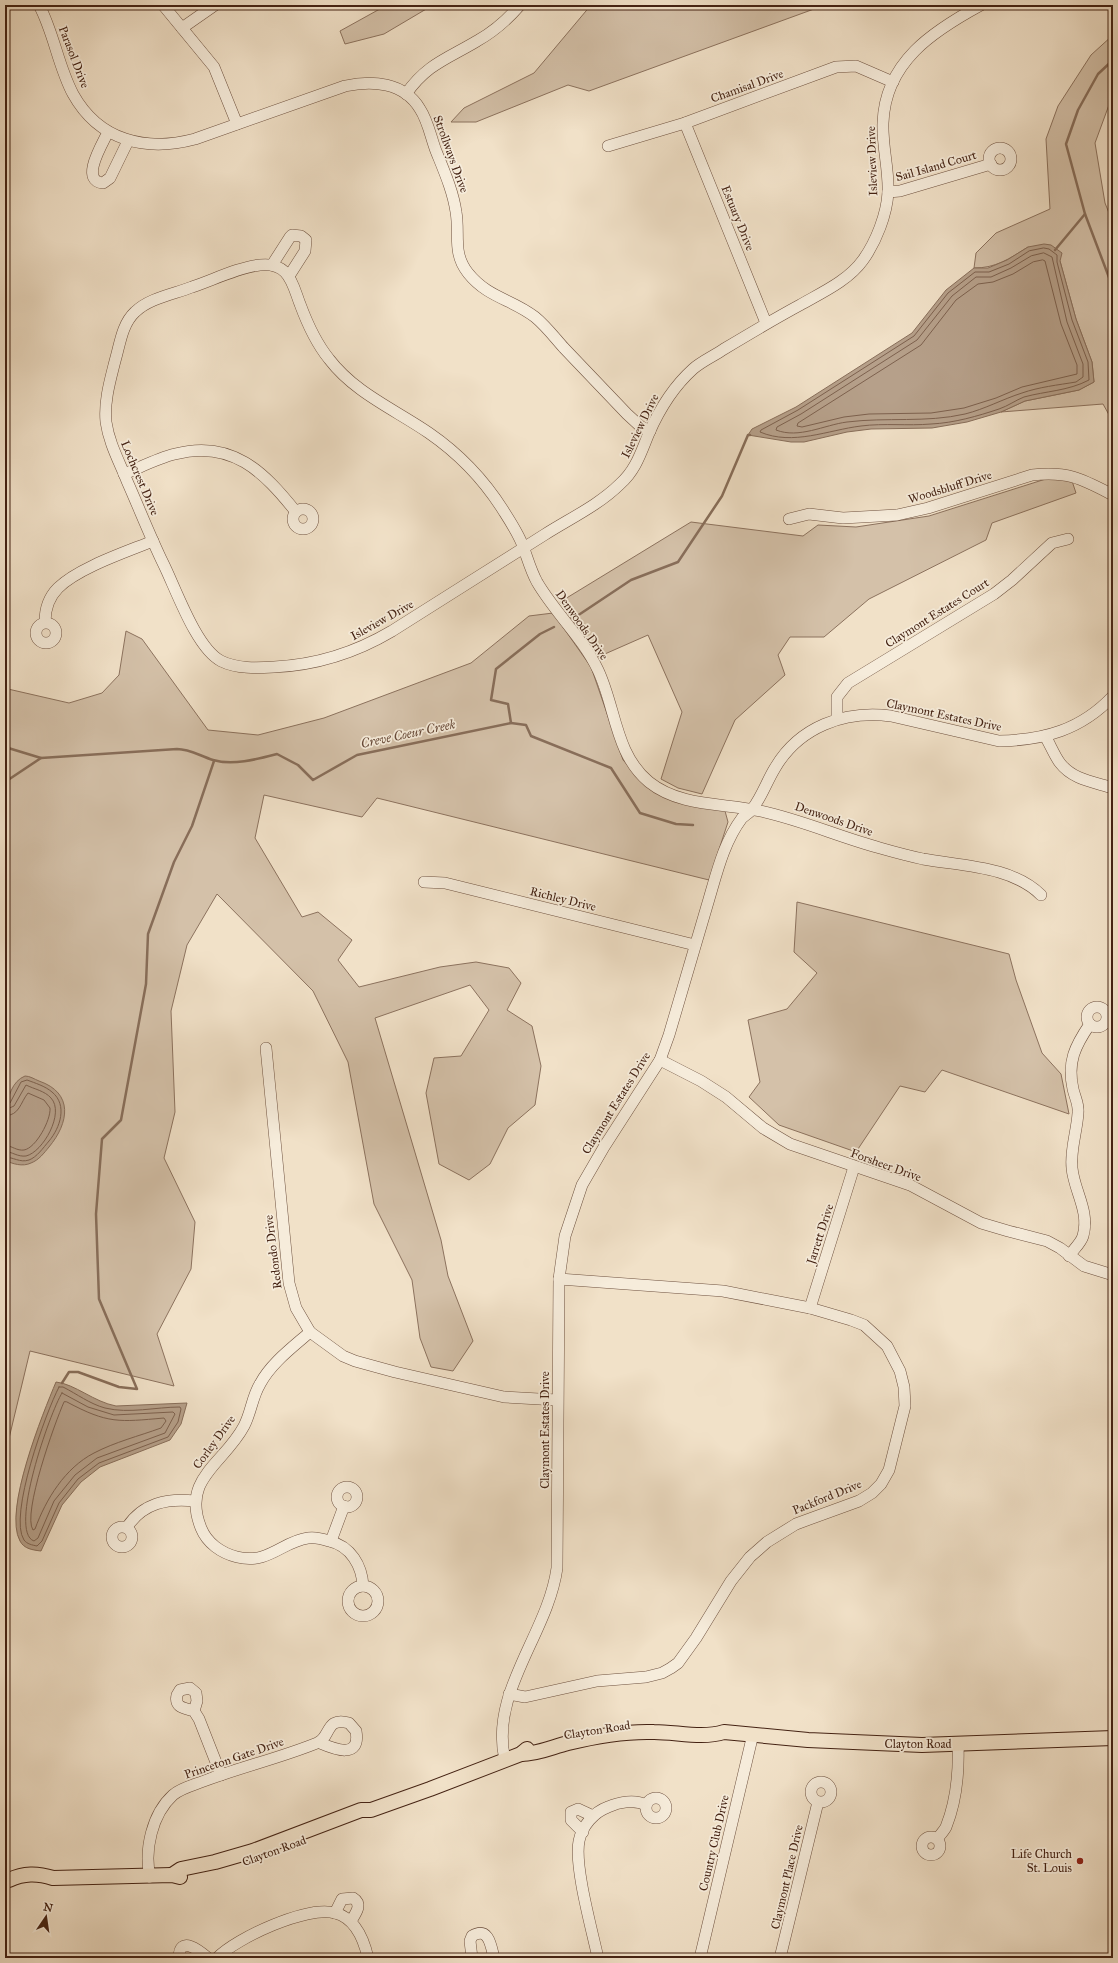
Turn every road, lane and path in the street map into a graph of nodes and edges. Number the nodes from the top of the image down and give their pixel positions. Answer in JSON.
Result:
{"nodes":[{"id":1,"x":39,"y":5,"type":"edge"},
{"id":2,"x":163,"y":5,"type":"edge"},
{"id":3,"x":215,"y":5,"type":"edge"},
{"id":4,"x":520,"y":5,"type":"edge"},
{"id":5,"x":981,"y":5,"type":"edge"},
{"id":6,"x":182,"y":28,"type":"junction"},
{"id":7,"x":893,"y":82,"type":"junction"},
{"id":8,"x":406,"y":94,"type":"junction"},
{"id":9,"x":685,"y":123,"type":"junction"},
{"id":10,"x":237,"y":124,"type":"junction"},
{"id":11,"x":108,"y":132,"type":"junction"},
{"id":12,"x":128,"y":141,"type":"junction"},
{"id":13,"x":608,"y":146,"type":"dead end"},
{"id":14,"x":990,"y":164,"type":"dead end"},
{"id":15,"x":888,"y":192,"type":"junction"},
{"id":16,"x":272,"y":265,"type":"junction"},
{"id":17,"x":289,"y":276,"type":"junction"},
{"id":18,"x":766,"y":323,"type":"junction"},
{"id":19,"x":650,"y":431,"type":"junction"},
{"id":20,"x":124,"y":474,"type":"junction"},
{"id":21,"x":1113,"y":495,"type":"edge"},
{"id":22,"x":296,"y":512,"type":"dead end"},
{"id":23,"x":789,"y":519,"type":"dead end"},
{"id":24,"x":1068,"y":539,"type":"dead end"},
{"id":25,"x":153,"y":541,"type":"junction"},
{"id":26,"x":524,"y":548,"type":"junction"},
{"id":27,"x":45,"y":622,"type":"dead end"},
{"id":28,"x":222,"y":662,"type":"joint"},
{"id":29,"x":1113,"y":696,"type":"edge"},
{"id":30,"x":837,"y":718,"type":"junction"},
{"id":31,"x":1045,"y":736,"type":"junction"},
{"id":32,"x":1113,"y":788,"type":"edge"},
{"id":33,"x":753,"y":809,"type":"junction"},
{"id":34,"x":424,"y":882,"type":"dead end"},
{"id":35,"x":1041,"y":895,"type":"dead end"},
{"id":36,"x":695,"y":944,"type":"junction"},
{"id":37,"x":1090,"y":1024,"type":"dead end"},
{"id":38,"x":266,"y":1048,"type":"dead end"},
{"id":39,"x":660,"y":1060,"type":"junction"},
{"id":40,"x":854,"y":1167,"type":"junction"},
{"id":41,"x":1069,"y":1256,"type":"junction"},
{"id":42,"x":1113,"y":1275,"type":"edge"},
{"id":43,"x":559,"y":1279,"type":"junction"},
{"id":44,"x":810,"y":1308,"type":"junction"},
{"id":45,"x":310,"y":1332,"type":"junction"},
{"id":46,"x":557,"y":1400,"type":"junction"},
{"id":47,"x":195,"y":1501,"type":"junction"},
{"id":48,"x":344,"y":1506,"type":"dead end"},
{"id":49,"x":127,"y":1528,"type":"dead end"},
{"id":50,"x":331,"y":1541,"type":"junction"},
{"id":51,"x":363,"y":1586,"type":"dead end"},
{"id":52,"x":510,"y":1694,"type":"junction"},
{"id":53,"x":194,"y":1711,"type":"dead end"},
{"id":54,"x":753,"y":1734,"type":"junction"},
{"id":55,"x":1113,"y":1738,"type":"edge"},
{"id":56,"x":320,"y":1743,"type":"dead end"},
{"id":57,"x":958,"y":1744,"type":"junction"},
{"id":58,"x":505,"y":1760,"type":"junction"},
{"id":59,"x":221,"y":1775,"type":"junction"},
{"id":60,"x":818,"y":1802,"type":"dead end"},
{"id":61,"x":646,"y":1805,"type":"dead end"},
{"id":62,"x":593,"y":1816,"type":"junction"},
{"id":63,"x":583,"y":1832,"type":"junction"},
{"id":64,"x":937,"y":1839,"type":"dead end"},
{"id":65,"x":150,"y":1877,"type":"junction"},
{"id":66,"x":7,"y":1880,"type":"edge"},
{"id":67,"x":335,"y":1913,"type":"junction"},
{"id":68,"x":351,"y":1922,"type":"junction"},
{"id":69,"x":179,"y":1958,"type":"edge"},
{"id":70,"x":208,"y":1958,"type":"edge"},
{"id":71,"x":217,"y":1958,"type":"edge"},
{"id":72,"x":368,"y":1958,"type":"edge"},
{"id":73,"x":472,"y":1958,"type":"edge"},
{"id":74,"x":494,"y":1958,"type":"edge"},
{"id":75,"x":598,"y":1958,"type":"edge"},
{"id":76,"x":700,"y":1958,"type":"edge"},
{"id":77,"x":780,"y":1958,"type":"edge"}],
"edges":[{"from":1,"to":11,"type":"street","name":"Parasol Drive"},
{"from":2,"to":6,"type":"street"},
{"from":3,"to":6,"type":"street"},
{"from":4,"to":8,"type":"street"},
{"from":5,"to":7,"type":"street","name":"Isleview Drive"},
{"from":6,"to":10,"type":"street"},
{"from":7,"to":9,"type":"street","name":"Chamisal Drive"},
{"from":7,"to":15,"type":"street","name":"Isleview Drive"},
{"from":8,"to":10,"type":"street","name":"Strollways Drive"},
{"from":8,"to":19,"type":"street","name":"Strollways Drive"},
{"from":9,"to":13,"type":"street","name":"Chamisal Drive"},
{"from":9,"to":18,"type":"street","name":"Estuary Drive"},
{"from":10,"to":12,"type":"street","name":"Strollways Drive"},
{"from":11,"to":12,"type":"street","name":"Parasol Drive"},
{"from":11,"to":12,"type":"street"},
{"from":14,"to":15,"type":"street","name":"Sail Island Court"},
{"from":15,"to":18,"type":"street","name":"Isleview Drive"},
{"from":16,"to":17,"type":"street"},
{"from":16,"to":17,"type":"street"},
{"from":16,"to":20,"type":"street","name":"Lochcrest Drive"},
{"from":17,"to":26,"type":"street","name":"Denwoods Drive"},
{"from":18,"to":19,"type":"street","name":"Isleview Drive"},
{"from":19,"to":26,"type":"street","name":"Isleview Drive"},
{"from":20,"to":22,"type":"street"},
{"from":20,"to":25,"type":"street","name":"Lochcrest Drive"},
{"from":21,"to":23,"type":"street","name":"Woodsbluff Drive"},
{"from":24,"to":30,"type":"street","name":"Claymont Estates Court"},
{"from":25,"to":27,"type":"street"},
{"from":25,"to":28,"type":"street","name":"Lochcrest Drive"},
{"from":26,"to":28,"type":"street","name":"Isleview Drive"},
{"from":26,"to":33,"type":"street","name":"Denwoods Drive"},
{"from":29,"to":31,"type":"street","name":"Claymont Estates Drive"},
{"from":30,"to":31,"type":"street","name":"Claymont Estates Drive"},
{"from":30,"to":33,"type":"street","name":"Claymont Estates Drive"},
{"from":31,"to":32,"type":"street"},
{"from":33,"to":35,"type":"street","name":"Denwoods Drive"},
{"from":33,"to":36,"type":"street","name":"Claymont Estates Drive"},
{"from":34,"to":36,"type":"street","name":"Richley Drive"},
{"from":36,"to":39,"type":"street","name":"Claymont Estates Drive"},
{"from":37,"to":41,"type":"street"},
{"from":38,"to":45,"type":"street","name":"Redondo Drive"},
{"from":39,"to":40,"type":"street","name":"Forsheer Drive"},
{"from":39,"to":43,"type":"street","name":"Claymont Estates Drive"},
{"from":40,"to":41,"type":"street","name":"Forsheer Drive"},
{"from":40,"to":44,"type":"street","name":"Jarrett Drive"},
{"from":41,"to":42,"type":"street","name":"Forsheer Drive"},
{"from":43,"to":44,"type":"street","name":"Packford Drive"},
{"from":43,"to":46,"type":"street","name":"Claymont Estates Drive"},
{"from":44,"to":52,"type":"street","name":"Packford Drive"},
{"from":45,"to":46,"type":"street","name":"Redondo Drive"},
{"from":45,"to":47,"type":"street","name":"Corley Drive"},
{"from":46,"to":52,"type":"street","name":"Claymont Estates Drive"},
{"from":47,"to":49,"type":"street"},
{"from":47,"to":50,"type":"street","name":"Corley Drive"},
{"from":48,"to":50,"type":"street"},
{"from":50,"to":51,"type":"street","name":"Corley Drive"},
{"from":52,"to":58,"type":"street","name":"Claymont Estates Drive"},
{"from":53,"to":59,"type":"street"},
{"from":54,"to":57,"type":"main road","name":"Clayton Road"},
{"from":54,"to":58,"type":"main road","name":"Clayton Road"},
{"from":54,"to":76,"type":"street","name":"Country Club Drive"},
{"from":55,"to":57,"type":"main road","name":"Clayton Road"},
{"from":56,"to":59,"type":"street","name":"Princeton Gate Drive"},
{"from":57,"to":64,"type":"street"},
{"from":58,"to":65,"type":"main road","name":"Clayton Road"},
{"from":59,"to":65,"type":"street","name":"Princeton Gate Drive"},
{"from":60,"to":77,"type":"street","name":"Claymont Place Drive"},
{"from":61,"to":62,"type":"street"},
{"from":62,"to":63,"type":"street"},
{"from":62,"to":63,"type":"street"},
{"from":63,"to":75,"type":"street"},
{"from":65,"to":66,"type":"main road","name":"Clayton Road"},
{"from":67,"to":68,"type":"street"},
{"from":67,"to":68,"type":"street"},
{"from":67,"to":71,"type":"street"},
{"from":68,"to":72,"type":"street"},
{"from":69,"to":70,"type":"street"},
{"from":73,"to":74,"type":"street"}]}
